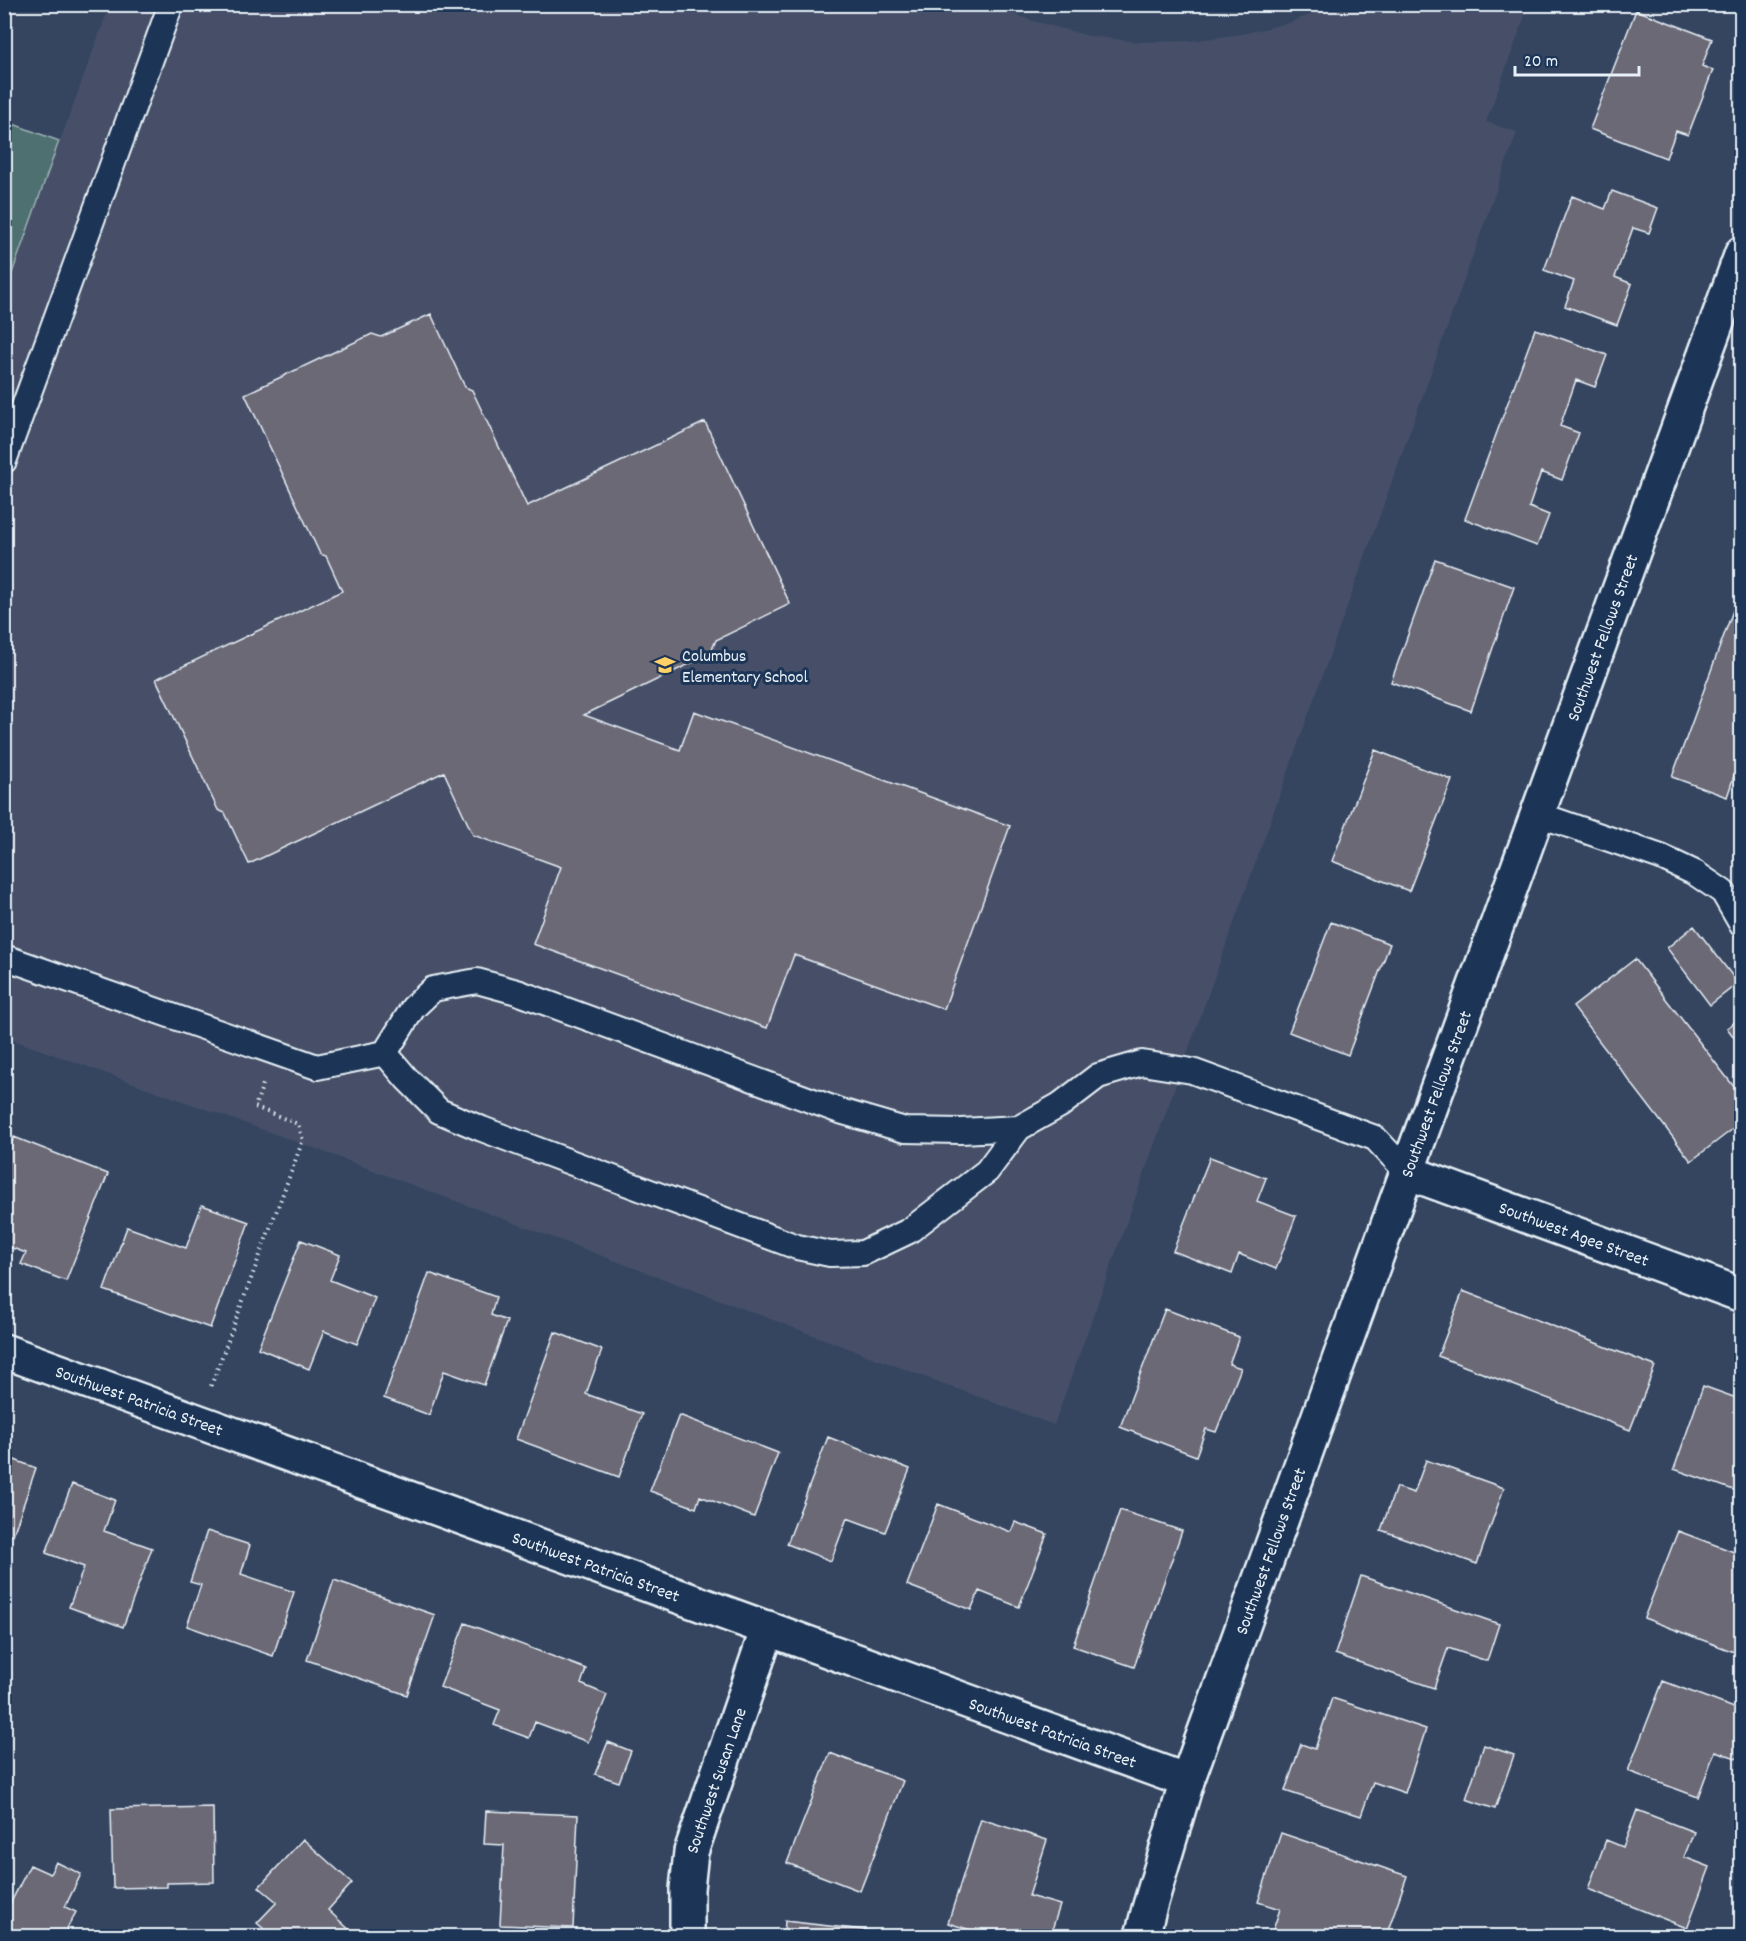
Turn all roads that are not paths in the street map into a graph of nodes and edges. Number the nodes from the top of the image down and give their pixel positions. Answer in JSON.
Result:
{"nodes":[{"id":1,"x":171,"y":4,"type":"edge"},
{"id":2,"x":1742,"y":253,"type":"edge"},
{"id":3,"x":4,"y":461,"type":"edge"},
{"id":4,"x":1537,"y":814,"type":"junction"},
{"id":5,"x":1732,"y":889,"type":"edge"},
{"id":6,"x":1742,"y":925,"type":"edge"},
{"id":7,"x":4,"y":957,"type":"edge"},
{"id":8,"x":386,"y":1053,"type":"junction"},
{"id":9,"x":1019,"y":1128,"type":"junction"},
{"id":10,"x":1407,"y":1172,"type":"junction"},
{"id":11,"x":1742,"y":1295,"type":"edge"},
{"id":12,"x":4,"y":1351,"type":"edge"},
{"id":13,"x":768,"y":1628,"type":"junction"},
{"id":14,"x":1187,"y":1781,"type":"junction"},
{"id":15,"x":687,"y":1936,"type":"edge"},
{"id":16,"x":1142,"y":1936,"type":"edge"}],
"edges":[{"from":1,"to":3,"type":"lane"},
{"from":2,"to":4,"type":"street","name":"Southwest Fellows Street"},
{"from":4,"to":5,"type":"lane"},
{"from":4,"to":10,"type":"street","name":"Southwest Fellows Street"},
{"from":5,"to":6,"type":"lane"},
{"from":7,"to":8,"type":"lane"},
{"from":8,"to":9,"type":"lane"},
{"from":8,"to":9,"type":"lane"},
{"from":9,"to":10,"type":"lane"},
{"from":10,"to":11,"type":"street","name":"Southwest Agee Street"},
{"from":10,"to":14,"type":"street","name":"Southwest Fellows Street"},
{"from":12,"to":13,"type":"street","name":"Southwest Patricia Street"},
{"from":13,"to":14,"type":"street","name":"Southwest Patricia Street"},
{"from":13,"to":15,"type":"street","name":"Southwest Susan Lane"},
{"from":14,"to":16,"type":"street","name":"Southwest Fellows Street"}]}
